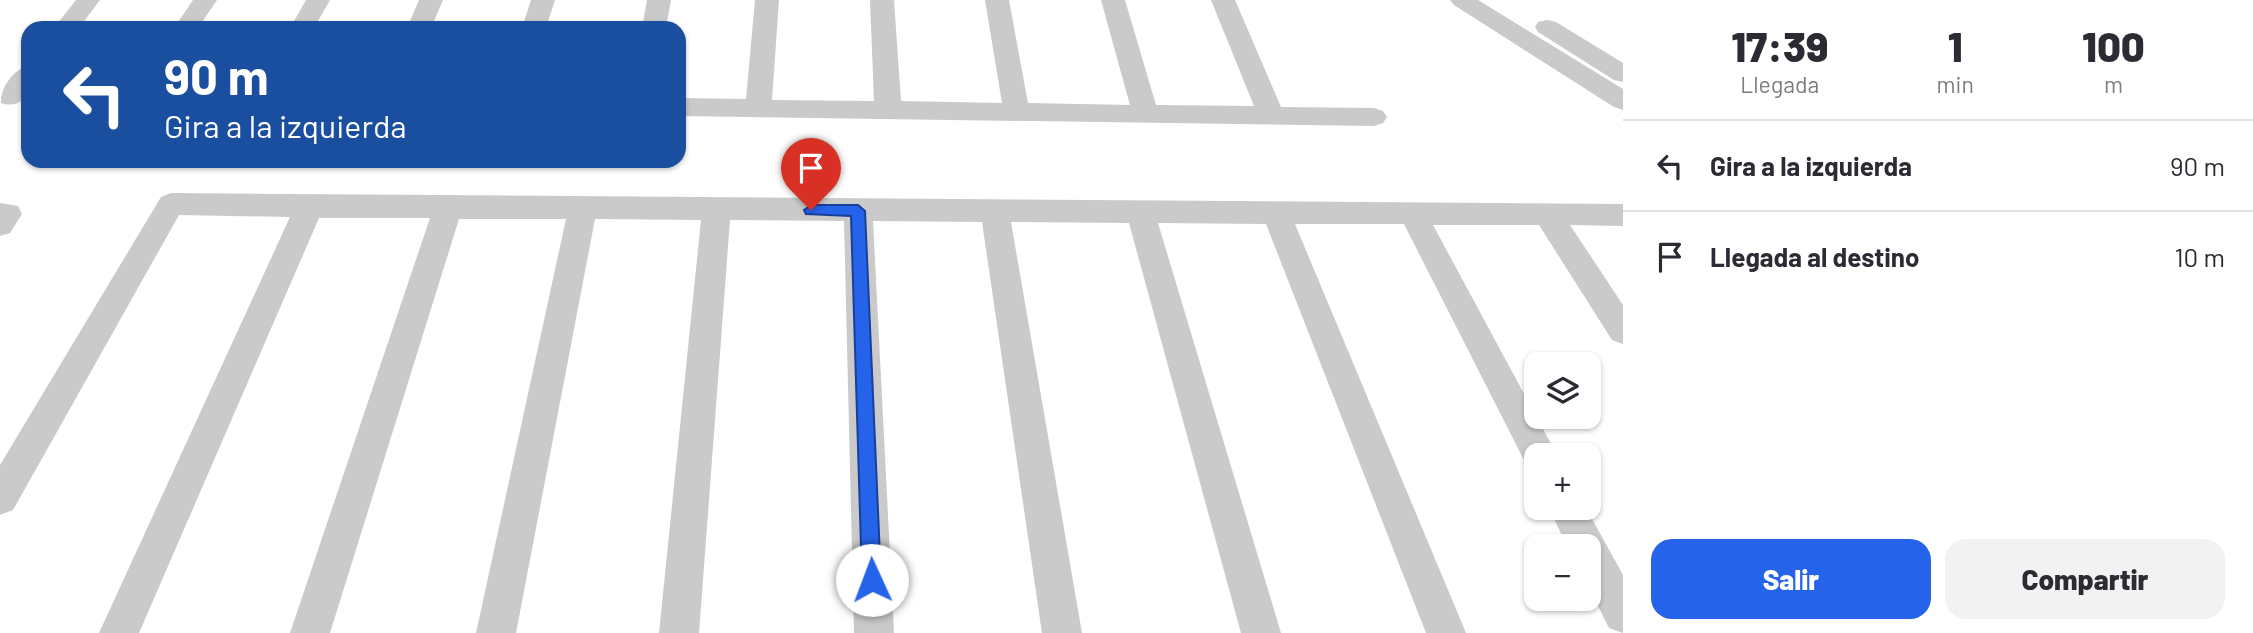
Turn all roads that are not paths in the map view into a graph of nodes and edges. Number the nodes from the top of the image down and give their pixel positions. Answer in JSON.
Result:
{"nodes":[{"id":1,"x":88,"y":0,"type":"edge"},
{"id":2,"x":205,"y":0,"type":"edge"},
{"id":3,"x":318,"y":0,"type":"edge"},
{"id":4,"x":431,"y":0,"type":"edge"},
{"id":5,"x":543,"y":0,"type":"edge"},
{"id":6,"x":659,"y":0,"type":"edge"},
{"id":7,"x":767,"y":0,"type":"edge"},
{"id":8,"x":882,"y":0,"type":"edge"},
{"id":9,"x":997,"y":0,"type":"edge"},
{"id":10,"x":1112,"y":0,"type":"edge"},
{"id":11,"x":1223,"y":0,"type":"edge"},
{"id":12,"x":1462,"y":0,"type":"edge"},
{"id":13,"x":1502,"y":0,"type":"edge"},
{"id":14,"x":71,"y":21,"type":"edge"},
{"id":15,"x":191,"y":21,"type":"edge"},
{"id":16,"x":306,"y":21,"type":"edge"},
{"id":17,"x":422,"y":21,"type":"edge"},
{"id":18,"x":536,"y":21,"type":"edge"},
{"id":19,"x":655,"y":21,"type":"edge"},
{"id":20,"x":1623,"y":74,"type":"edge"},
{"id":21,"x":1623,"y":101,"type":"edge"},
{"id":22,"x":686,"y":107,"type":"edge"},
{"id":23,"x":758,"y":108,"type":"junction"},
{"id":24,"x":888,"y":110,"type":"junction"},
{"id":25,"x":1016,"y":111,"type":"junction"},
{"id":26,"x":1146,"y":114,"type":"junction"},
{"id":27,"x":1271,"y":116,"type":"junction"},
{"id":28,"x":1374,"y":117,"type":"dead end"},
{"id":29,"x":309,"y":207,"type":"junction"},
{"id":30,"x":448,"y":208,"type":"junction"},
{"id":31,"x":583,"y":208,"type":"junction"},
{"id":32,"x":716,"y":209,"type":"junction"},
{"id":33,"x":858,"y":211,"type":"junction"},
{"id":34,"x":996,"y":211,"type":"junction"},
{"id":35,"x":1276,"y":212,"type":"junction"},
{"id":36,"x":1412,"y":212,"type":"junction"},
{"id":37,"x":1141,"y":213,"type":"junction"},
{"id":38,"x":0,"y":214,"type":"edge"},
{"id":39,"x":1548,"y":215,"type":"junction"},
{"id":40,"x":1623,"y":215,"type":"edge"},
{"id":41,"x":0,"y":225,"type":"edge"},
{"id":42,"x":1623,"y":331,"type":"edge"},
{"id":43,"x":1533,"y":443,"type":"edge"},
{"id":44,"x":0,"y":498,"type":"edge"},
{"id":45,"x":1601,"y":573,"type":"edge"},
{"id":46,"x":1623,"y":614,"type":"edge"},
{"id":47,"x":119,"y":633,"type":"edge"},
{"id":48,"x":310,"y":633,"type":"edge"},
{"id":49,"x":496,"y":633,"type":"edge"},
{"id":50,"x":679,"y":633,"type":"edge"},
{"id":51,"x":874,"y":633,"type":"edge"},
{"id":52,"x":1062,"y":633,"type":"edge"},
{"id":53,"x":1261,"y":633,"type":"edge"},
{"id":54,"x":1446,"y":633,"type":"edge"}],
"edges":[{"from":1,"to":14,"type":"street"},
{"from":2,"to":15,"type":"street"},
{"from":3,"to":16,"type":"street"},
{"from":4,"to":17,"type":"street"},
{"from":5,"to":18,"type":"street"},
{"from":6,"to":19,"type":"street"},
{"from":7,"to":23,"type":"street"},
{"from":8,"to":24,"type":"street"},
{"from":9,"to":25,"type":"street"},
{"from":10,"to":26,"type":"street"},
{"from":11,"to":27,"type":"street"},
{"from":12,"to":21,"type":"street"},
{"from":13,"to":20,"type":"street"},
{"from":22,"to":23,"type":"street"},
{"from":23,"to":24,"type":"street"},
{"from":24,"to":25,"type":"street"},
{"from":25,"to":26,"type":"street"},
{"from":26,"to":27,"type":"street"},
{"from":27,"to":28,"type":"street"},
{"from":29,"to":30,"type":"street"},
{"from":29,"to":44,"type":"street"},
{"from":29,"to":47,"type":"street"},
{"from":30,"to":31,"type":"street"},
{"from":30,"to":48,"type":"street"},
{"from":31,"to":32,"type":"street"},
{"from":31,"to":49,"type":"street"},
{"from":32,"to":33,"type":"street"},
{"from":32,"to":50,"type":"street"},
{"from":33,"to":34,"type":"street"},
{"from":33,"to":51,"type":"street"},
{"from":34,"to":37,"type":"street"},
{"from":34,"to":52,"type":"street"},
{"from":35,"to":36,"type":"street"},
{"from":35,"to":37,"type":"street"},
{"from":35,"to":54,"type":"street"},
{"from":36,"to":39,"type":"street"},
{"from":36,"to":43,"type":"street"},
{"from":37,"to":53,"type":"street"},
{"from":38,"to":41,"type":"street"},
{"from":39,"to":40,"type":"street"},
{"from":39,"to":42,"type":"street"},
{"from":45,"to":46,"type":"street"}]}
